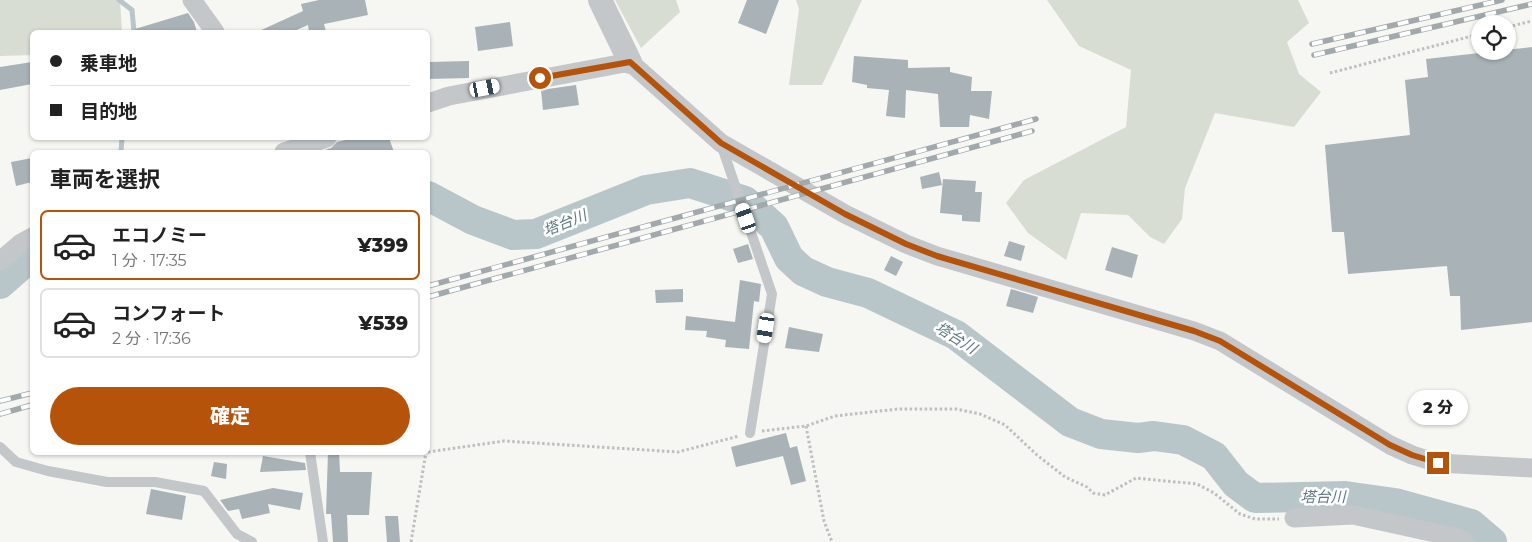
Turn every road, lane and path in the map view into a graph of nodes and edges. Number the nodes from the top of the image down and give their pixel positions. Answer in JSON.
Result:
{"nodes":[{"id":1,"x":192,"y":0,"type":"edge"},
{"id":2,"x":600,"y":0,"type":"edge"},
{"id":3,"x":1532,"y":21,"type":"edge"},
{"id":4,"x":1516,"y":25,"type":"edge"},
{"id":5,"x":214,"y":30,"type":"edge"},
{"id":6,"x":1471,"y":36,"type":"edge"},
{"id":7,"x":630,"y":62,"type":"junction"},
{"id":8,"x":1330,"y":73,"type":"dead end"},
{"id":9,"x":430,"y":102,"type":"edge"},
{"id":10,"x":319,"y":140,"type":"edge"},
{"id":11,"x":721,"y":143,"type":"junction"},
{"id":12,"x":285,"y":148,"type":"edge"},
{"id":13,"x":30,"y":238,"type":"edge"},
{"id":14,"x":0,"y":261,"type":"edge"},
{"id":15,"x":806,"y":426,"type":"junction"},
{"id":16,"x":750,"y":433,"type":"junction"},
{"id":17,"x":0,"y":447,"type":"edge"},
{"id":18,"x":430,"y":452,"type":"edge"},
{"id":19,"x":310,"y":455,"type":"edge"},
{"id":20,"x":426,"y":455,"type":"edge"},
{"id":21,"x":1532,"y":468,"type":"edge"},
{"id":22,"x":1294,"y":518,"type":"joint"},
{"id":23,"x":252,"y":542,"type":"edge"},
{"id":24,"x":323,"y":542,"type":"edge"},
{"id":25,"x":411,"y":542,"type":"edge"},
{"id":26,"x":832,"y":542,"type":"edge"},
{"id":27,"x":1465,"y":542,"type":"edge"}],
"edges":[{"from":1,"to":5,"type":"street"},
{"from":2,"to":7,"type":"street"},
{"from":3,"to":4,"type":"path"},
{"from":6,"to":8,"type":"path"},
{"from":7,"to":9,"type":"street"},
{"from":7,"to":11,"type":"street"},
{"from":10,"to":12,"type":"street"},
{"from":11,"to":16,"type":"lane"},
{"from":11,"to":21,"type":"street"},
{"from":13,"to":14,"type":"street"},
{"from":15,"to":16,"type":"path"},
{"from":15,"to":22,"type":"path"},
{"from":15,"to":26,"type":"path"},
{"from":16,"to":18,"type":"path"},
{"from":17,"to":23,"type":"lane"},
{"from":19,"to":24,"type":"lane"},
{"from":20,"to":25,"type":"path"},
{"from":22,"to":27,"type":"street"}]}
